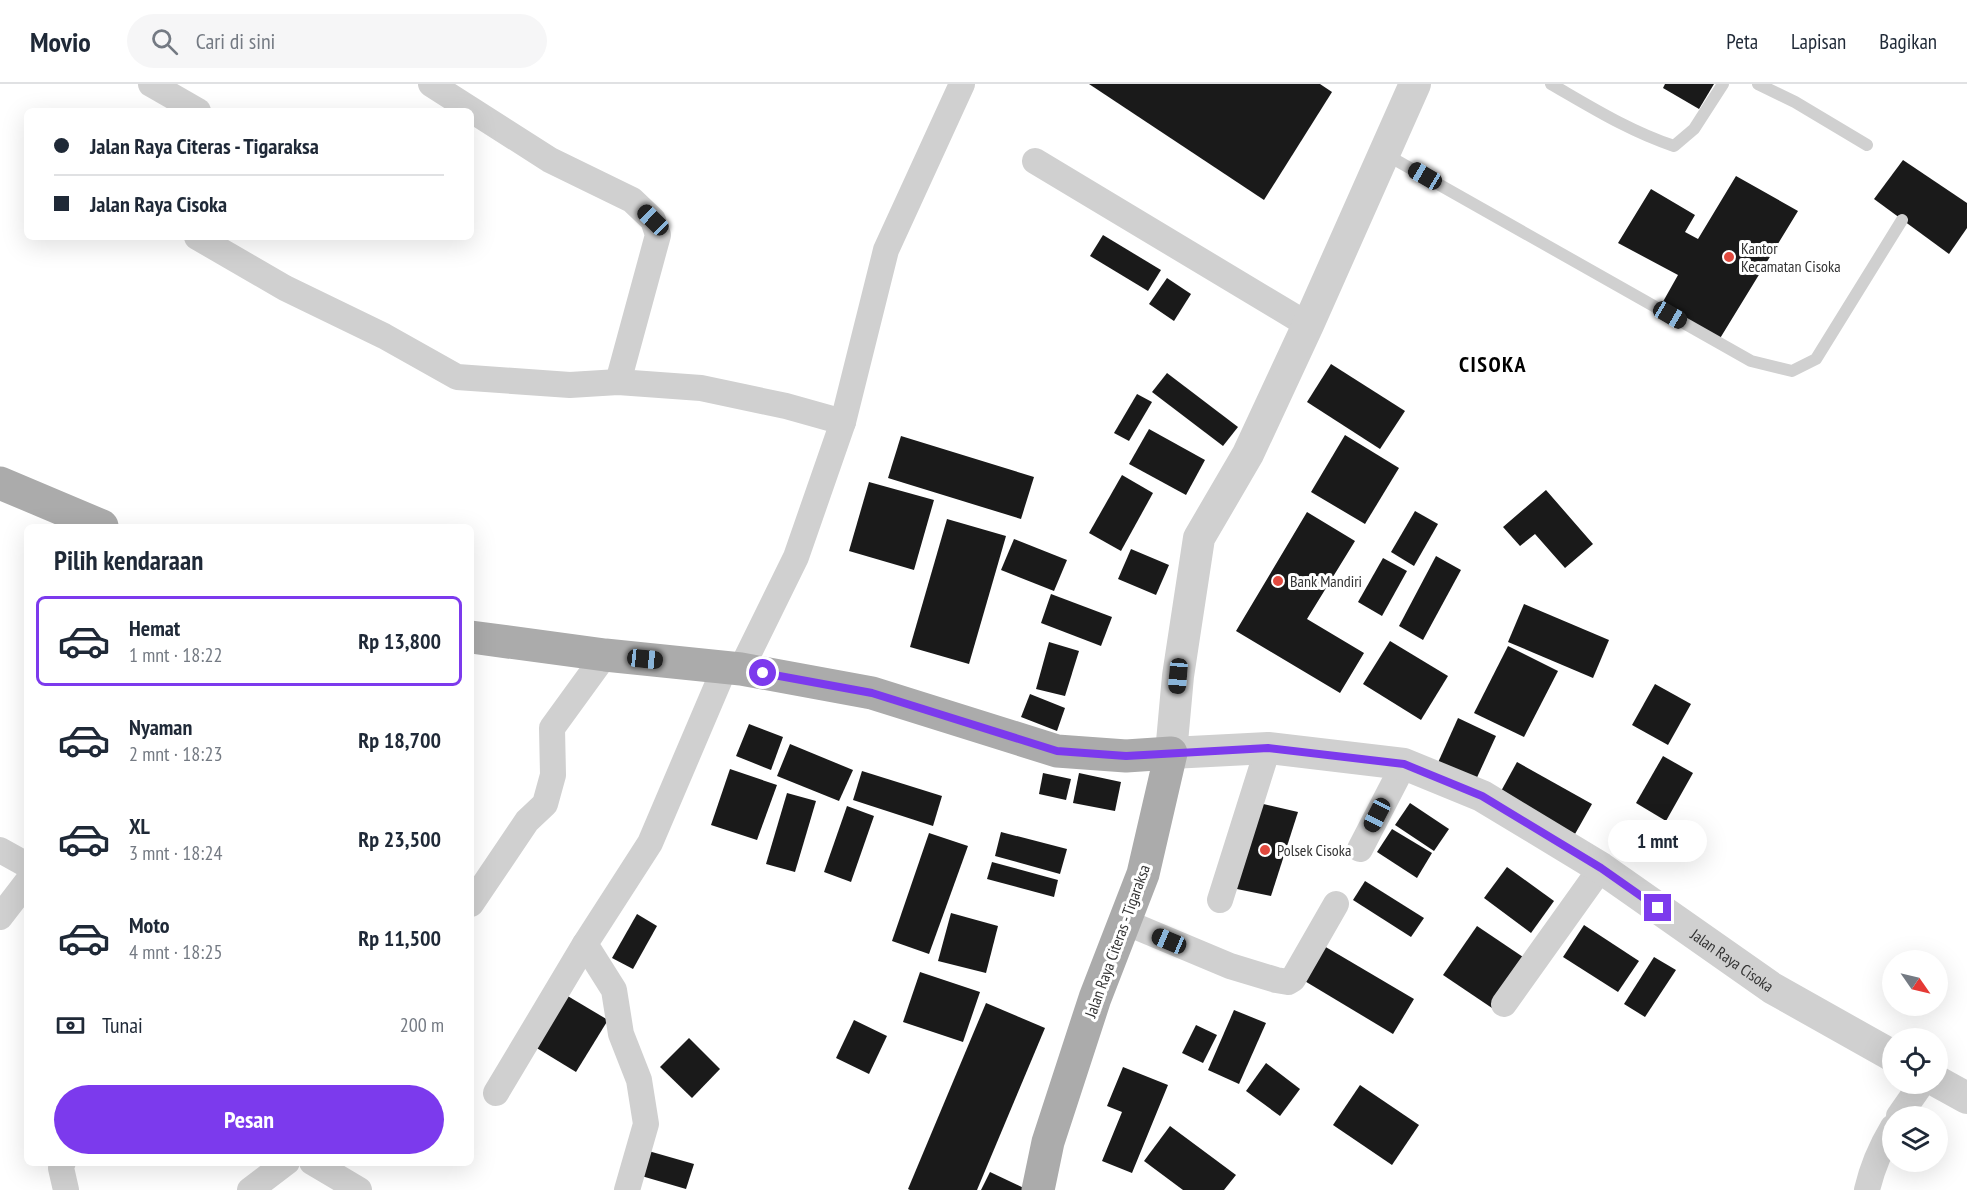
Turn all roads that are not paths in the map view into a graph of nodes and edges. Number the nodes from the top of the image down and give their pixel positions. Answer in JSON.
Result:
{"nodes":[{"id":1,"x":151,"y":84,"type":"edge"},
{"id":2,"x":431,"y":84,"type":"edge"},
{"id":3,"x":962,"y":84,"type":"edge"},
{"id":4,"x":1415,"y":84,"type":"edge"},
{"id":5,"x":1551,"y":84,"type":"edge"},
{"id":6,"x":1723,"y":84,"type":"edge"},
{"id":7,"x":1758,"y":84,"type":"edge"},
{"id":8,"x":193,"y":108,"type":"edge"},
{"id":9,"x":469,"y":108,"type":"edge"},
{"id":10,"x":474,"y":111,"type":"edge"},
{"id":11,"x":1867,"y":145,"type":"dead end"},
{"id":12,"x":1384,"y":153,"type":"junction"},
{"id":13,"x":1035,"y":161,"type":"dead end"},
{"id":14,"x":1902,"y":220,"type":"dead end"},
{"id":15,"x":201,"y":240,"type":"edge"},
{"id":16,"x":1308,"y":326,"type":"junction"},
{"id":17,"x":618,"y":382,"type":"junction"},
{"id":18,"x":843,"y":422,"type":"junction"},
{"id":19,"x":0,"y":483,"type":"edge"},
{"id":20,"x":97,"y":524,"type":"edge"},
{"id":21,"x":474,"y":637,"type":"edge"},
{"id":22,"x":604,"y":655,"type":"junction"},
{"id":23,"x":733,"y":668,"type":"junction"},
{"id":24,"x":1268,"y":748,"type":"junction"},
{"id":25,"x":1171,"y":753,"type":"junction"},
{"id":26,"x":1404,"y":764,"type":"junction"},
{"id":27,"x":1360,"y":849,"type":"dead end"},
{"id":28,"x":0,"y":850,"type":"edge"},
{"id":29,"x":24,"y":863,"type":"edge"},
{"id":30,"x":1601,"y":868,"type":"junction"},
{"id":31,"x":24,"y":886,"type":"edge"},
{"id":32,"x":474,"y":900,"type":"edge"},
{"id":33,"x":1220,"y":900,"type":"dead end"},
{"id":34,"x":1336,"y":904,"type":"dead end"},
{"id":35,"x":0,"y":917,"type":"edge"},
{"id":36,"x":1125,"y":922,"type":"junction"},
{"id":37,"x":585,"y":944,"type":"junction"},
{"id":38,"x":1504,"y":1004,"type":"dead end"},
{"id":39,"x":1882,"y":1050,"type":"edge"},
{"id":40,"x":1948,"y":1088,"type":"edge"},
{"id":41,"x":496,"y":1092,"type":"dead end"},
{"id":42,"x":1967,"y":1098,"type":"edge"},
{"id":43,"x":1882,"y":1148,"type":"edge"},
{"id":44,"x":62,"y":1166,"type":"edge"},
{"id":45,"x":282,"y":1166,"type":"edge"},
{"id":46,"x":319,"y":1166,"type":"edge"},
{"id":47,"x":66,"y":1190,"type":"edge"},
{"id":48,"x":250,"y":1190,"type":"edge"},
{"id":49,"x":359,"y":1190,"type":"edge"},
{"id":50,"x":627,"y":1190,"type":"edge"},
{"id":51,"x":1038,"y":1190,"type":"edge"},
{"id":52,"x":1867,"y":1190,"type":"edge"}],
"edges":[{"from":1,"to":8,"type":"street"},
{"from":2,"to":9,"type":"street"},
{"from":3,"to":18,"type":"street"},
{"from":4,"to":12,"type":"street"},
{"from":5,"to":6,"type":"lane"},
{"from":7,"to":11,"type":"lane"},
{"from":10,"to":17,"type":"street"},
{"from":12,"to":14,"type":"lane"},
{"from":12,"to":16,"type":"street"},
{"from":13,"to":16,"type":"street"},
{"from":15,"to":17,"type":"street"},
{"from":16,"to":25,"type":"street"},
{"from":17,"to":18,"type":"street"},
{"from":18,"to":23,"type":"street"},
{"from":19,"to":20,"type":"main road"},
{"from":21,"to":22,"type":"main road"},
{"from":22,"to":23,"type":"main road"},
{"from":22,"to":32,"type":"street"},
{"from":23,"to":25,"type":"main road"},
{"from":23,"to":37,"type":"street"},
{"from":24,"to":25,"type":"street","name":"Jalan Raya Cisoka"},
{"from":24,"to":26,"type":"street","name":"Jalan Raya Cisoka"},
{"from":24,"to":33,"type":"street"},
{"from":25,"to":36,"type":"main road","name":"Jalan Raya Citeras - Tigaraksa"},
{"from":26,"to":27,"type":"street"},
{"from":26,"to":30,"type":"street","name":"Jalan Raya Cisoka"},
{"from":28,"to":29,"type":"street"},
{"from":30,"to":38,"type":"street"},
{"from":30,"to":39,"type":"street","name":"Jalan Raya Cisoka"},
{"from":31,"to":35,"type":"street"},
{"from":34,"to":36,"type":"street"},
{"from":36,"to":51,"type":"main road","name":"Jalan Raya Citeras - Tigaraksa"},
{"from":37,"to":41,"type":"street"},
{"from":37,"to":50,"type":"street"},
{"from":40,"to":42,"type":"street"},
{"from":43,"to":52,"type":"street"},
{"from":44,"to":47,"type":"street"},
{"from":45,"to":48,"type":"street"},
{"from":46,"to":49,"type":"street"}]}
